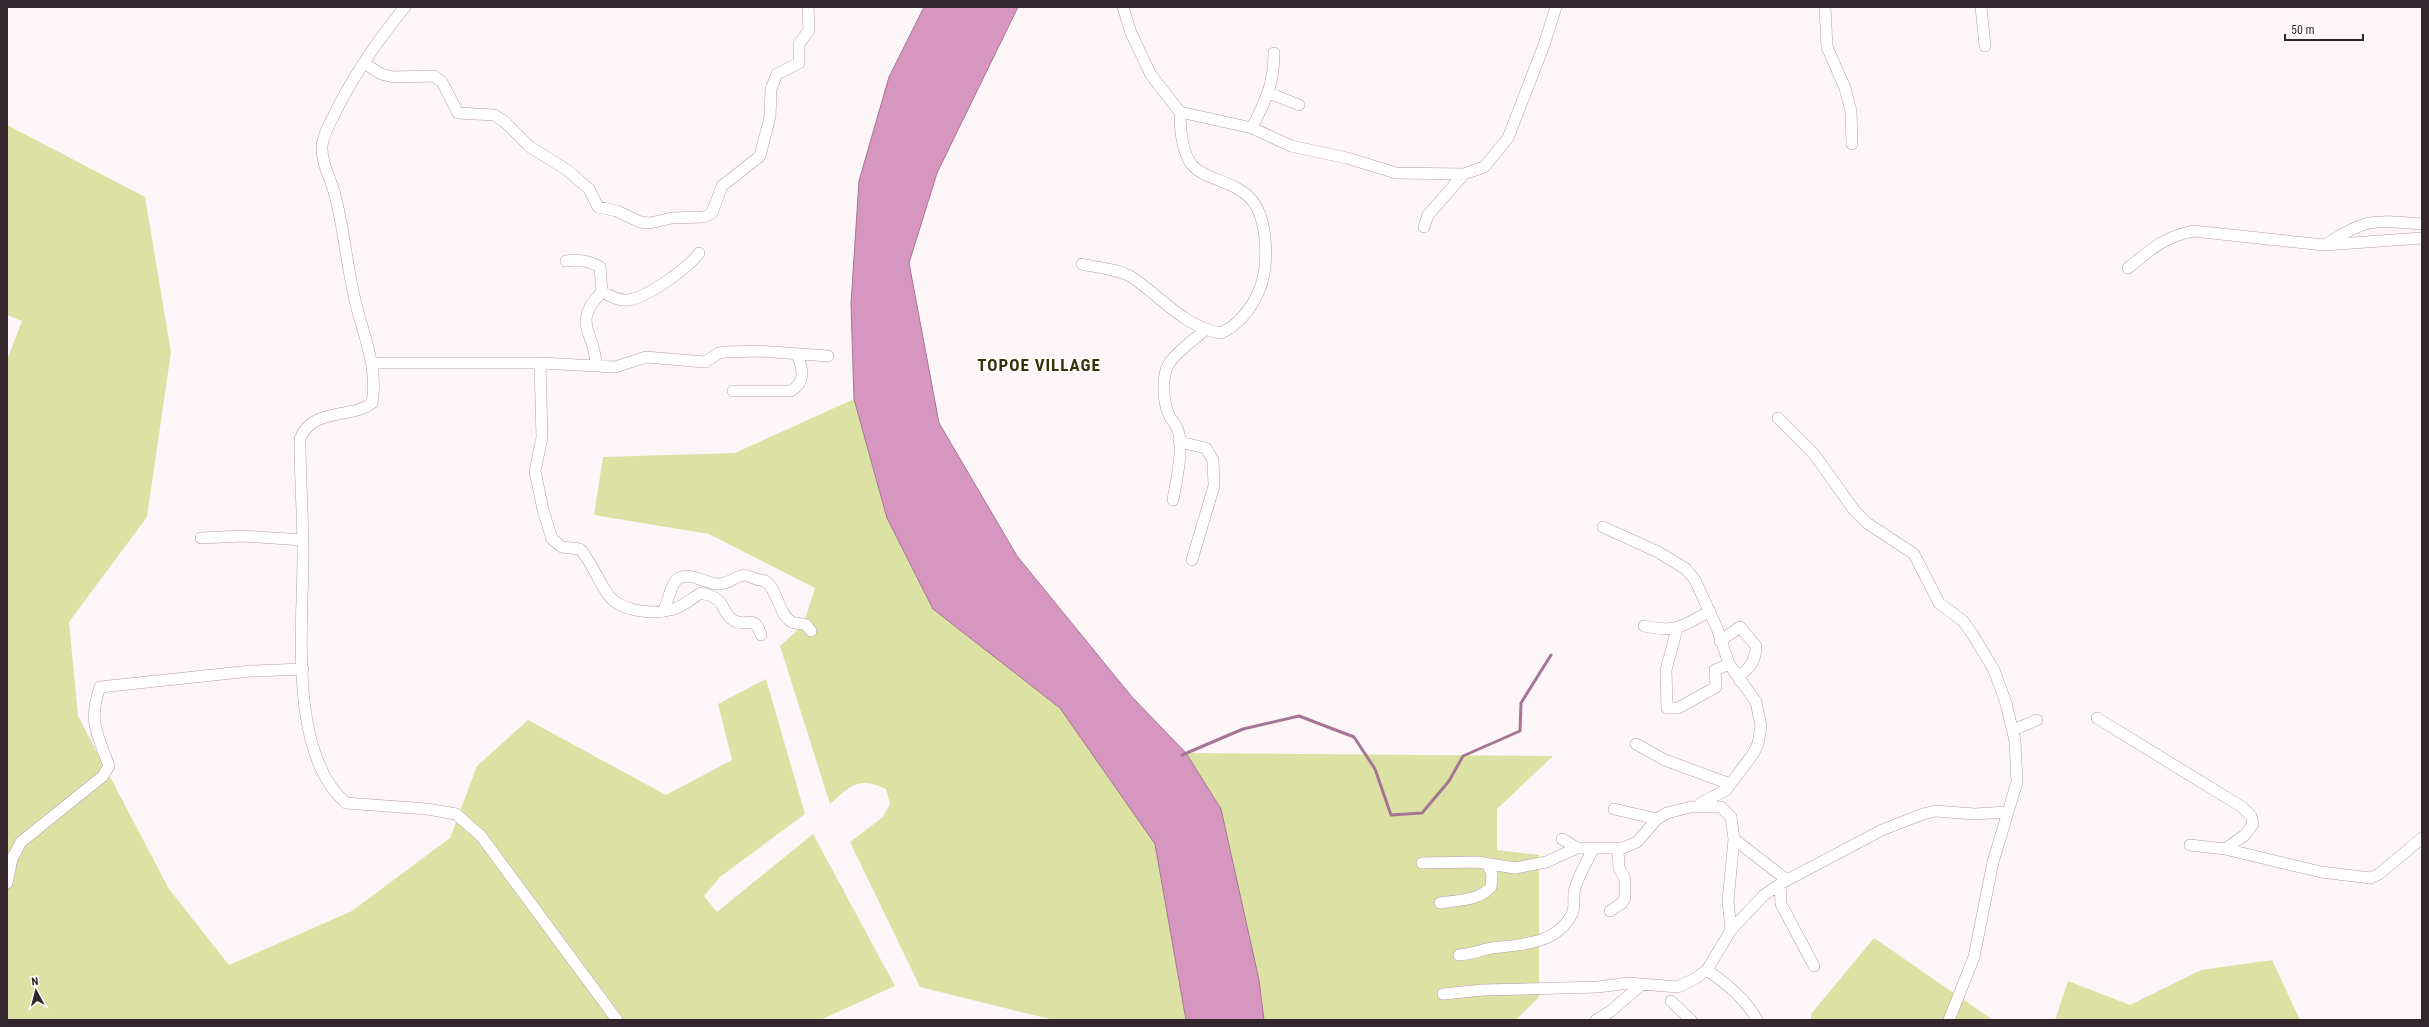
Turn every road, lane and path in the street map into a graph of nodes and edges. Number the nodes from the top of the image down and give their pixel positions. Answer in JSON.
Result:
{"nodes":[{"id":1,"x":405,"y":7,"type":"edge"},
{"id":2,"x":808,"y":7,"type":"edge"},
{"id":3,"x":1123,"y":7,"type":"edge"},
{"id":4,"x":1556,"y":7,"type":"edge"},
{"id":5,"x":1825,"y":7,"type":"edge"},
{"id":6,"x":1981,"y":7,"type":"edge"},
{"id":7,"x":1985,"y":46,"type":"dead end"},
{"id":8,"x":1274,"y":54,"type":"dead end"},
{"id":9,"x":364,"y":63,"type":"junction"},
{"id":10,"x":1269,"y":93,"type":"junction"},
{"id":11,"x":1299,"y":105,"type":"dead end"},
{"id":12,"x":1180,"y":112,"type":"junction"},
{"id":13,"x":1252,"y":128,"type":"junction"},
{"id":14,"x":1852,"y":144,"type":"dead end"},
{"id":15,"x":1464,"y":174,"type":"junction"},
{"id":16,"x":2422,"y":224,"type":"edge"},
{"id":17,"x":1424,"y":227,"type":"dead end"},
{"id":18,"x":2422,"y":238,"type":"edge"},
{"id":19,"x":2324,"y":245,"type":"junction"},
{"id":20,"x":700,"y":253,"type":"dead end"},
{"id":21,"x":566,"y":261,"type":"dead end"},
{"id":22,"x":1082,"y":264,"type":"dead end"},
{"id":23,"x":2128,"y":268,"type":"dead end"},
{"id":24,"x":602,"y":292,"type":"junction"},
{"id":25,"x":1204,"y":331,"type":"junction"},
{"id":26,"x":797,"y":354,"type":"junction"},
{"id":27,"x":828,"y":356,"type":"dead end"},
{"id":28,"x":372,"y":363,"type":"junction"},
{"id":29,"x":540,"y":363,"type":"junction"},
{"id":30,"x":596,"y":366,"type":"junction"},
{"id":31,"x":733,"y":391,"type":"dead end"},
{"id":32,"x":1778,"y":418,"type":"dead end"},
{"id":33,"x":1179,"y":442,"type":"junction"},
{"id":34,"x":1172,"y":500,"type":"dead end"},
{"id":35,"x":1603,"y":527,"type":"dead end"},
{"id":36,"x":201,"y":538,"type":"dead end"},
{"id":37,"x":303,"y":540,"type":"junction"},
{"id":38,"x":1192,"y":560,"type":"dead end"},
{"id":39,"x":664,"y":610,"type":"junction"},
{"id":40,"x":1710,"y":611,"type":"junction"},
{"id":41,"x":1644,"y":626,"type":"dead end"},
{"id":42,"x":1677,"y":629,"type":"junction"},
{"id":43,"x":810,"y":630,"type":"dead end"},
{"id":44,"x":761,"y":635,"type":"dead end"},
{"id":45,"x":1720,"y":641,"type":"junction"},
{"id":46,"x":1728,"y":664,"type":"junction"},
{"id":47,"x":303,"y":669,"type":"junction"},
{"id":48,"x":1740,"y":681,"type":"junction"},
{"id":49,"x":2096,"y":718,"type":"dead end"},
{"id":50,"x":2038,"y":720,"type":"dead end"},
{"id":51,"x":2013,"y":730,"type":"junction"},
{"id":52,"x":1636,"y":744,"type":"dead end"},
{"id":53,"x":1728,"y":787,"type":"junction"},
{"id":54,"x":1691,"y":807,"type":"junction"},
{"id":55,"x":1614,"y":809,"type":"dead end"},
{"id":56,"x":2006,"y":812,"type":"junction"},
{"id":57,"x":1731,"y":818,"type":"junction"},
{"id":58,"x":1657,"y":819,"type":"junction"},
{"id":59,"x":2422,"y":838,"type":"edge"},
{"id":60,"x":1562,"y":839,"type":"dead end"},
{"id":61,"x":1734,"y":839,"type":"junction"},
{"id":62,"x":2190,"y":845,"type":"dead end"},
{"id":63,"x":1577,"y":848,"type":"junction"},
{"id":64,"x":1593,"y":849,"type":"junction"},
{"id":65,"x":1618,"y":849,"type":"junction"},
{"id":66,"x":2225,"y":849,"type":"junction"},
{"id":67,"x":1422,"y":863,"type":"dead end"},
{"id":68,"x":1488,"y":865,"type":"junction"},
{"id":69,"x":1783,"y":882,"type":"junction"},
{"id":70,"x":7,"y":883,"type":"edge"},
{"id":71,"x":1440,"y":903,"type":"dead end"},
{"id":72,"x":1610,"y":910,"type":"dead end"},
{"id":73,"x":1731,"y":930,"type":"junction"},
{"id":74,"x":1459,"y":955,"type":"dead end"},
{"id":75,"x":1814,"y":966,"type":"dead end"},
{"id":76,"x":1707,"y":970,"type":"junction"},
{"id":77,"x":1641,"y":985,"type":"junction"},
{"id":78,"x":1443,"y":994,"type":"dead end"},
{"id":79,"x":1672,"y":1001,"type":"dead end"},
{"id":80,"x":617,"y":1020,"type":"edge"},
{"id":81,"x":1596,"y":1020,"type":"edge"},
{"id":82,"x":1691,"y":1020,"type":"edge"},
{"id":83,"x":1757,"y":1020,"type":"edge"},
{"id":84,"x":1949,"y":1020,"type":"edge"}],
"edges":[{"from":1,"to":9,"type":"street"},
{"from":2,"to":9,"type":"street"},
{"from":3,"to":12,"type":"street"},
{"from":4,"to":15,"type":"street"},
{"from":5,"to":14,"type":"street"},
{"from":6,"to":7,"type":"street"},
{"from":8,"to":10,"type":"street"},
{"from":9,"to":28,"type":"street"},
{"from":10,"to":11,"type":"street"},
{"from":10,"to":13,"type":"street"},
{"from":12,"to":13,"type":"street"},
{"from":12,"to":25,"type":"street"},
{"from":13,"to":15,"type":"street"},
{"from":15,"to":17,"type":"street"},
{"from":16,"to":19,"type":"street"},
{"from":18,"to":19,"type":"street"},
{"from":19,"to":23,"type":"street"},
{"from":20,"to":24,"type":"street"},
{"from":21,"to":24,"type":"street"},
{"from":22,"to":25,"type":"street"},
{"from":24,"to":30,"type":"street"},
{"from":25,"to":33,"type":"street"},
{"from":26,"to":27,"type":"street"},
{"from":26,"to":30,"type":"street"},
{"from":26,"to":31,"type":"street"},
{"from":28,"to":29,"type":"street"},
{"from":28,"to":37,"type":"street"},
{"from":29,"to":30,"type":"street"},
{"from":29,"to":39,"type":"street"},
{"from":32,"to":51,"type":"street"},
{"from":33,"to":34,"type":"street"},
{"from":33,"to":38,"type":"street"},
{"from":35,"to":40,"type":"street"},
{"from":36,"to":37,"type":"street"},
{"from":37,"to":47,"type":"street"},
{"from":39,"to":43,"type":"street"},
{"from":39,"to":44,"type":"street"},
{"from":40,"to":42,"type":"street"},
{"from":40,"to":45,"type":"street"},
{"from":41,"to":42,"type":"street"},
{"from":42,"to":46,"type":"street"},
{"from":45,"to":46,"type":"street"},
{"from":45,"to":48,"type":"street"},
{"from":46,"to":48,"type":"street"},
{"from":47,"to":70,"type":"street"},
{"from":47,"to":80,"type":"street"},
{"from":48,"to":53,"type":"street"},
{"from":49,"to":66,"type":"street"},
{"from":50,"to":51,"type":"street"},
{"from":51,"to":56,"type":"street"},
{"from":52,"to":53,"type":"street"},
{"from":53,"to":54,"type":"street"},
{"from":53,"to":57,"type":"street"},
{"from":54,"to":57,"type":"street"},
{"from":54,"to":58,"type":"street"},
{"from":55,"to":58,"type":"street"},
{"from":56,"to":69,"type":"street"},
{"from":56,"to":84,"type":"street"},
{"from":57,"to":61,"type":"street"},
{"from":58,"to":65,"type":"street"},
{"from":59,"to":66,"type":"street"},
{"from":60,"to":63,"type":"street"},
{"from":61,"to":69,"type":"street"},
{"from":61,"to":73,"type":"street"},
{"from":62,"to":66,"type":"street"},
{"from":63,"to":64,"type":"street"},
{"from":63,"to":68,"type":"street"},
{"from":64,"to":65,"type":"street"},
{"from":64,"to":74,"type":"street"},
{"from":65,"to":72,"type":"street"},
{"from":67,"to":68,"type":"street"},
{"from":68,"to":71,"type":"street"},
{"from":69,"to":73,"type":"street"},
{"from":69,"to":75,"type":"street"},
{"from":73,"to":76,"type":"street"},
{"from":76,"to":77,"type":"street"},
{"from":76,"to":83,"type":"street"},
{"from":77,"to":78,"type":"street"},
{"from":77,"to":81,"type":"street"},
{"from":79,"to":82,"type":"street"}]}
